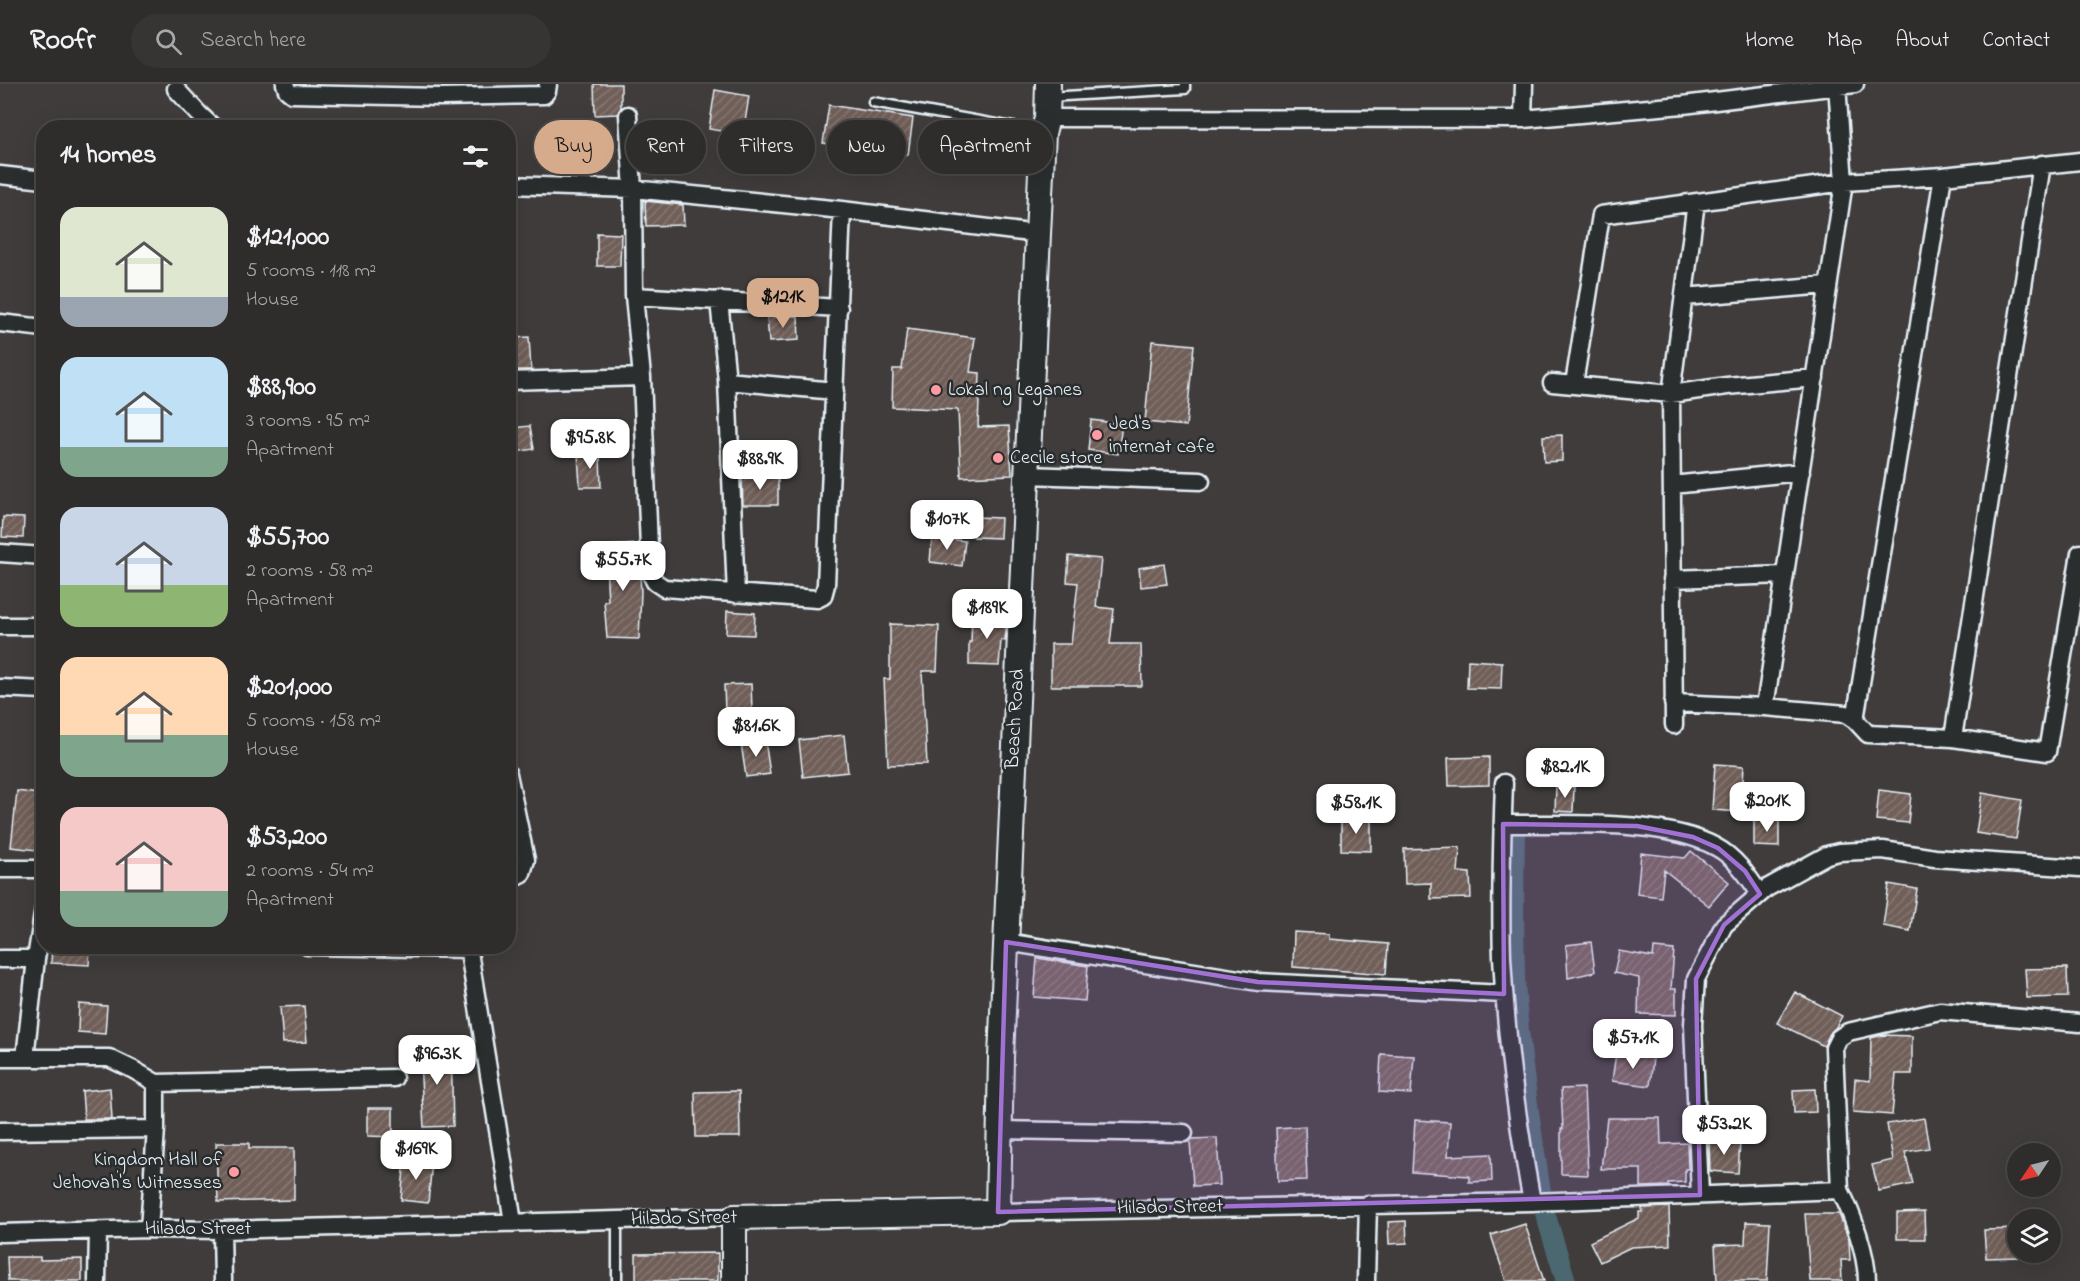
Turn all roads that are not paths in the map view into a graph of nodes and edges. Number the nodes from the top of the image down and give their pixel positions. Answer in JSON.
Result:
{"nodes":[{"id":1,"x":285,"y":84,"type":"edge"},
{"id":2,"x":548,"y":84,"type":"edge"},
{"id":3,"x":1185,"y":84,"type":"edge"},
{"id":4,"x":1524,"y":84,"type":"edge"},
{"id":5,"x":1855,"y":84,"type":"edge"},
{"id":6,"x":1837,"y":86,"type":"junction"},
{"id":7,"x":176,"y":89,"type":"dead end"},
{"id":8,"x":362,"y":90,"type":"edge"},
{"id":9,"x":441,"y":90,"type":"edge"},
{"id":10,"x":873,"y":102,"type":"dead end"},
{"id":11,"x":1046,"y":108,"type":"edge"},
{"id":12,"x":628,"y":115,"type":"dead end"},
{"id":13,"x":1523,"y":119,"type":"junction"},
{"id":14,"x":205,"y":120,"type":"edge"},
{"id":15,"x":2080,"y":161,"type":"edge"},
{"id":16,"x":2042,"y":164,"type":"junction"},
{"id":17,"x":0,"y":175,"type":"edge"},
{"id":18,"x":1943,"y":176,"type":"junction"},
{"id":19,"x":36,"y":179,"type":"edge"},
{"id":20,"x":1844,"y":182,"type":"junction"},
{"id":21,"x":516,"y":185,"type":"edge"},
{"id":22,"x":633,"y":189,"type":"junction"},
{"id":23,"x":1696,"y":202,"type":"junction"},
{"id":24,"x":842,"y":210,"type":"junction"},
{"id":25,"x":1038,"y":234,"type":"junction"},
{"id":26,"x":1827,"y":285,"type":"junction"},
{"id":27,"x":634,"y":296,"type":"junction"},
{"id":28,"x":1684,"y":297,"type":"junction"},
{"id":29,"x":719,"y":300,"type":"junction"},
{"id":30,"x":839,"y":308,"type":"junction"},
{"id":31,"x":0,"y":323,"type":"edge"},
{"id":32,"x":36,"y":327,"type":"edge"},
{"id":33,"x":642,"y":376,"type":"junction"},
{"id":34,"x":1815,"y":378,"type":"junction"},
{"id":35,"x":516,"y":381,"type":"edge"},
{"id":36,"x":727,"y":381,"type":"junction"},
{"id":37,"x":1552,"y":383,"type":"dead end"},
{"id":38,"x":1574,"y":384,"type":"junction"},
{"id":39,"x":835,"y":391,"type":"junction"},
{"id":40,"x":1671,"y":394,"type":"junction"},
{"id":41,"x":1801,"y":472,"type":"junction"},
{"id":42,"x":1027,"y":475,"type":"junction"},
{"id":43,"x":1201,"y":481,"type":"dead end"},
{"id":44,"x":1672,"y":485,"type":"junction"},
{"id":45,"x":0,"y":553,"type":"edge"},
{"id":46,"x":2080,"y":553,"type":"edge"},
{"id":47,"x":36,"y":555,"type":"edge"},
{"id":48,"x":1785,"y":575,"type":"junction"},
{"id":49,"x":1672,"y":579,"type":"junction"},
{"id":50,"x":735,"y":594,"type":"junction"},
{"id":51,"x":0,"y":626,"type":"edge"},
{"id":52,"x":36,"y":626,"type":"edge"},
{"id":53,"x":0,"y":687,"type":"edge"},
{"id":54,"x":36,"y":689,"type":"edge"},
{"id":55,"x":1673,"y":703,"type":"junction"},
{"id":56,"x":1765,"y":707,"type":"junction"},
{"id":57,"x":1856,"y":720,"type":"junction"},
{"id":58,"x":1674,"y":725,"type":"dead end"},
{"id":59,"x":1953,"y":738,"type":"junction"},
{"id":60,"x":1504,"y":783,"type":"dead end"},
{"id":61,"x":516,"y":812,"type":"edge"},
{"id":62,"x":1503,"y":824,"type":"junction"},
{"id":63,"x":0,"y":868,"type":"edge"},
{"id":64,"x":2080,"y":868,"type":"edge"},
{"id":65,"x":36,"y":869,"type":"edge"},
{"id":66,"x":516,"y":876,"type":"edge"},
{"id":67,"x":1760,"y":894,"type":"junction"},
{"id":68,"x":1006,"y":942,"type":"junction"},
{"id":69,"x":37,"y":954,"type":"edge"},
{"id":70,"x":469,"y":954,"type":"edge"},
{"id":71,"x":0,"y":959,"type":"edge"},
{"id":72,"x":36,"y":959,"type":"junction"},
{"id":73,"x":1504,"y":994,"type":"junction"},
{"id":74,"x":2080,"y":1023,"type":"edge"},
{"id":75,"x":0,"y":1058,"type":"edge"},
{"id":76,"x":25,"y":1058,"type":"junction"},
{"id":77,"x":394,"y":1078,"type":"dead end"},
{"id":78,"x":156,"y":1083,"type":"junction"},
{"id":79,"x":156,"y":1129,"type":"junction"},
{"id":80,"x":1001,"y":1130,"type":"junction"},
{"id":81,"x":0,"y":1131,"type":"edge"},
{"id":82,"x":1184,"y":1133,"type":"dead end"},
{"id":83,"x":1840,"y":1190,"type":"junction"},
{"id":84,"x":1700,"y":1195,"type":"junction"},
{"id":85,"x":1532,"y":1202,"type":"junction"},
{"id":86,"x":1368,"y":1204,"type":"junction"},
{"id":87,"x":998,"y":1212,"type":"junction"},
{"id":88,"x":734,"y":1217,"type":"junction"},
{"id":89,"x":617,"y":1220,"type":"junction"},
{"id":90,"x":513,"y":1222,"type":"junction"},
{"id":91,"x":149,"y":1229,"type":"junction"},
{"id":92,"x":222,"y":1230,"type":"junction"},
{"id":93,"x":98,"y":1231,"type":"junction"},
{"id":94,"x":0,"y":1233,"type":"edge"},
{"id":95,"x":97,"y":1281,"type":"edge"},
{"id":96,"x":223,"y":1281,"type":"edge"},
{"id":97,"x":617,"y":1281,"type":"edge"},
{"id":98,"x":734,"y":1281,"type":"edge"},
{"id":99,"x":1366,"y":1281,"type":"edge"},
{"id":100,"x":1867,"y":1281,"type":"edge"}],
"edges":[{"from":1,"to":8,"type":"street"},
{"from":2,"to":9,"type":"street"},
{"from":3,"to":11,"type":"lane"},
{"from":4,"to":13,"type":"street"},
{"from":5,"to":6,"type":"street"},
{"from":6,"to":13,"type":"street"},
{"from":6,"to":20,"type":"street"},
{"from":7,"to":14,"type":"street"},
{"from":8,"to":9,"type":"street"},
{"from":10,"to":11,"type":"lane"},
{"from":11,"to":13,"type":"street"},
{"from":11,"to":25,"type":"main road","name":"Beach Road"},
{"from":12,"to":22,"type":"street"},
{"from":15,"to":16,"type":"street"},
{"from":16,"to":18,"type":"street"},
{"from":16,"to":59,"type":"street"},
{"from":17,"to":19,"type":"street"},
{"from":18,"to":20,"type":"street"},
{"from":18,"to":57,"type":"street"},
{"from":20,"to":23,"type":"street"},
{"from":20,"to":26,"type":"street"},
{"from":21,"to":22,"type":"street"},
{"from":22,"to":24,"type":"street"},
{"from":22,"to":27,"type":"street"},
{"from":23,"to":28,"type":"street"},
{"from":23,"to":38,"type":"street"},
{"from":24,"to":25,"type":"street"},
{"from":24,"to":30,"type":"street"},
{"from":25,"to":42,"type":"main road","name":"Beach Road"},
{"from":26,"to":28,"type":"street"},
{"from":26,"to":34,"type":"street"},
{"from":27,"to":29,"type":"street"},
{"from":27,"to":33,"type":"street"},
{"from":28,"to":40,"type":"street"},
{"from":29,"to":30,"type":"street"},
{"from":29,"to":36,"type":"street"},
{"from":30,"to":39,"type":"street"},
{"from":31,"to":32,"type":"street"},
{"from":33,"to":35,"type":"street"},
{"from":33,"to":50,"type":"street"},
{"from":34,"to":40,"type":"street"},
{"from":34,"to":41,"type":"street"},
{"from":36,"to":39,"type":"street"},
{"from":36,"to":50,"type":"street"},
{"from":37,"to":38,"type":"street"},
{"from":38,"to":40,"type":"street"},
{"from":39,"to":50,"type":"street"},
{"from":40,"to":44,"type":"street"},
{"from":41,"to":44,"type":"street"},
{"from":41,"to":48,"type":"street"},
{"from":42,"to":43,"type":"street"},
{"from":42,"to":68,"type":"main road","name":"Beach Road"},
{"from":44,"to":49,"type":"street"},
{"from":45,"to":47,"type":"street"},
{"from":46,"to":59,"type":"street"},
{"from":48,"to":49,"type":"street"},
{"from":48,"to":56,"type":"street"},
{"from":49,"to":55,"type":"street"},
{"from":51,"to":52,"type":"street"},
{"from":53,"to":54,"type":"street"},
{"from":55,"to":56,"type":"street"},
{"from":55,"to":58,"type":"street"},
{"from":56,"to":57,"type":"street"},
{"from":57,"to":59,"type":"street"},
{"from":60,"to":62,"type":"street"},
{"from":61,"to":66,"type":"street"},
{"from":62,"to":67,"type":"street"},
{"from":62,"to":73,"type":"street"},
{"from":63,"to":65,"type":"street"},
{"from":64,"to":67,"type":"street"},
{"from":67,"to":84,"type":"street"},
{"from":68,"to":73,"type":"street"},
{"from":68,"to":80,"type":"main road","name":"Beach Road"},
{"from":69,"to":72,"type":"street"},
{"from":70,"to":90,"type":"street"},
{"from":71,"to":72,"type":"street"},
{"from":72,"to":76,"type":"street"},
{"from":73,"to":85,"type":"street"},
{"from":74,"to":83,"type":"street"},
{"from":75,"to":76,"type":"street"},
{"from":76,"to":78,"type":"street"},
{"from":77,"to":78,"type":"street"},
{"from":78,"to":79,"type":"street"},
{"from":79,"to":81,"type":"street"},
{"from":79,"to":91,"type":"street"},
{"from":80,"to":82,"type":"street"},
{"from":80,"to":87,"type":"main road","name":"Beach Road"},
{"from":83,"to":84,"type":"street","name":"Hilado Street"},
{"from":83,"to":100,"type":"street"},
{"from":84,"to":85,"type":"street","name":"Hilado Street"},
{"from":85,"to":86,"type":"street","name":"Hilado Street"},
{"from":86,"to":87,"type":"street","name":"Hilado Street"},
{"from":86,"to":99,"type":"street"},
{"from":87,"to":88,"type":"main road","name":"Hilado Street"},
{"from":88,"to":89,"type":"street","name":"Hilado Street"},
{"from":88,"to":98,"type":"main road"},
{"from":89,"to":90,"type":"street","name":"Hilado Street"},
{"from":89,"to":97,"type":"lane"},
{"from":90,"to":92,"type":"street","name":"Hilado Street"},
{"from":91,"to":92,"type":"street","name":"Hilado Street"},
{"from":91,"to":93,"type":"street","name":"Hilado Street"},
{"from":92,"to":96,"type":"street"},
{"from":93,"to":94,"type":"street","name":"Hilado Street"},
{"from":93,"to":95,"type":"street"}]}
